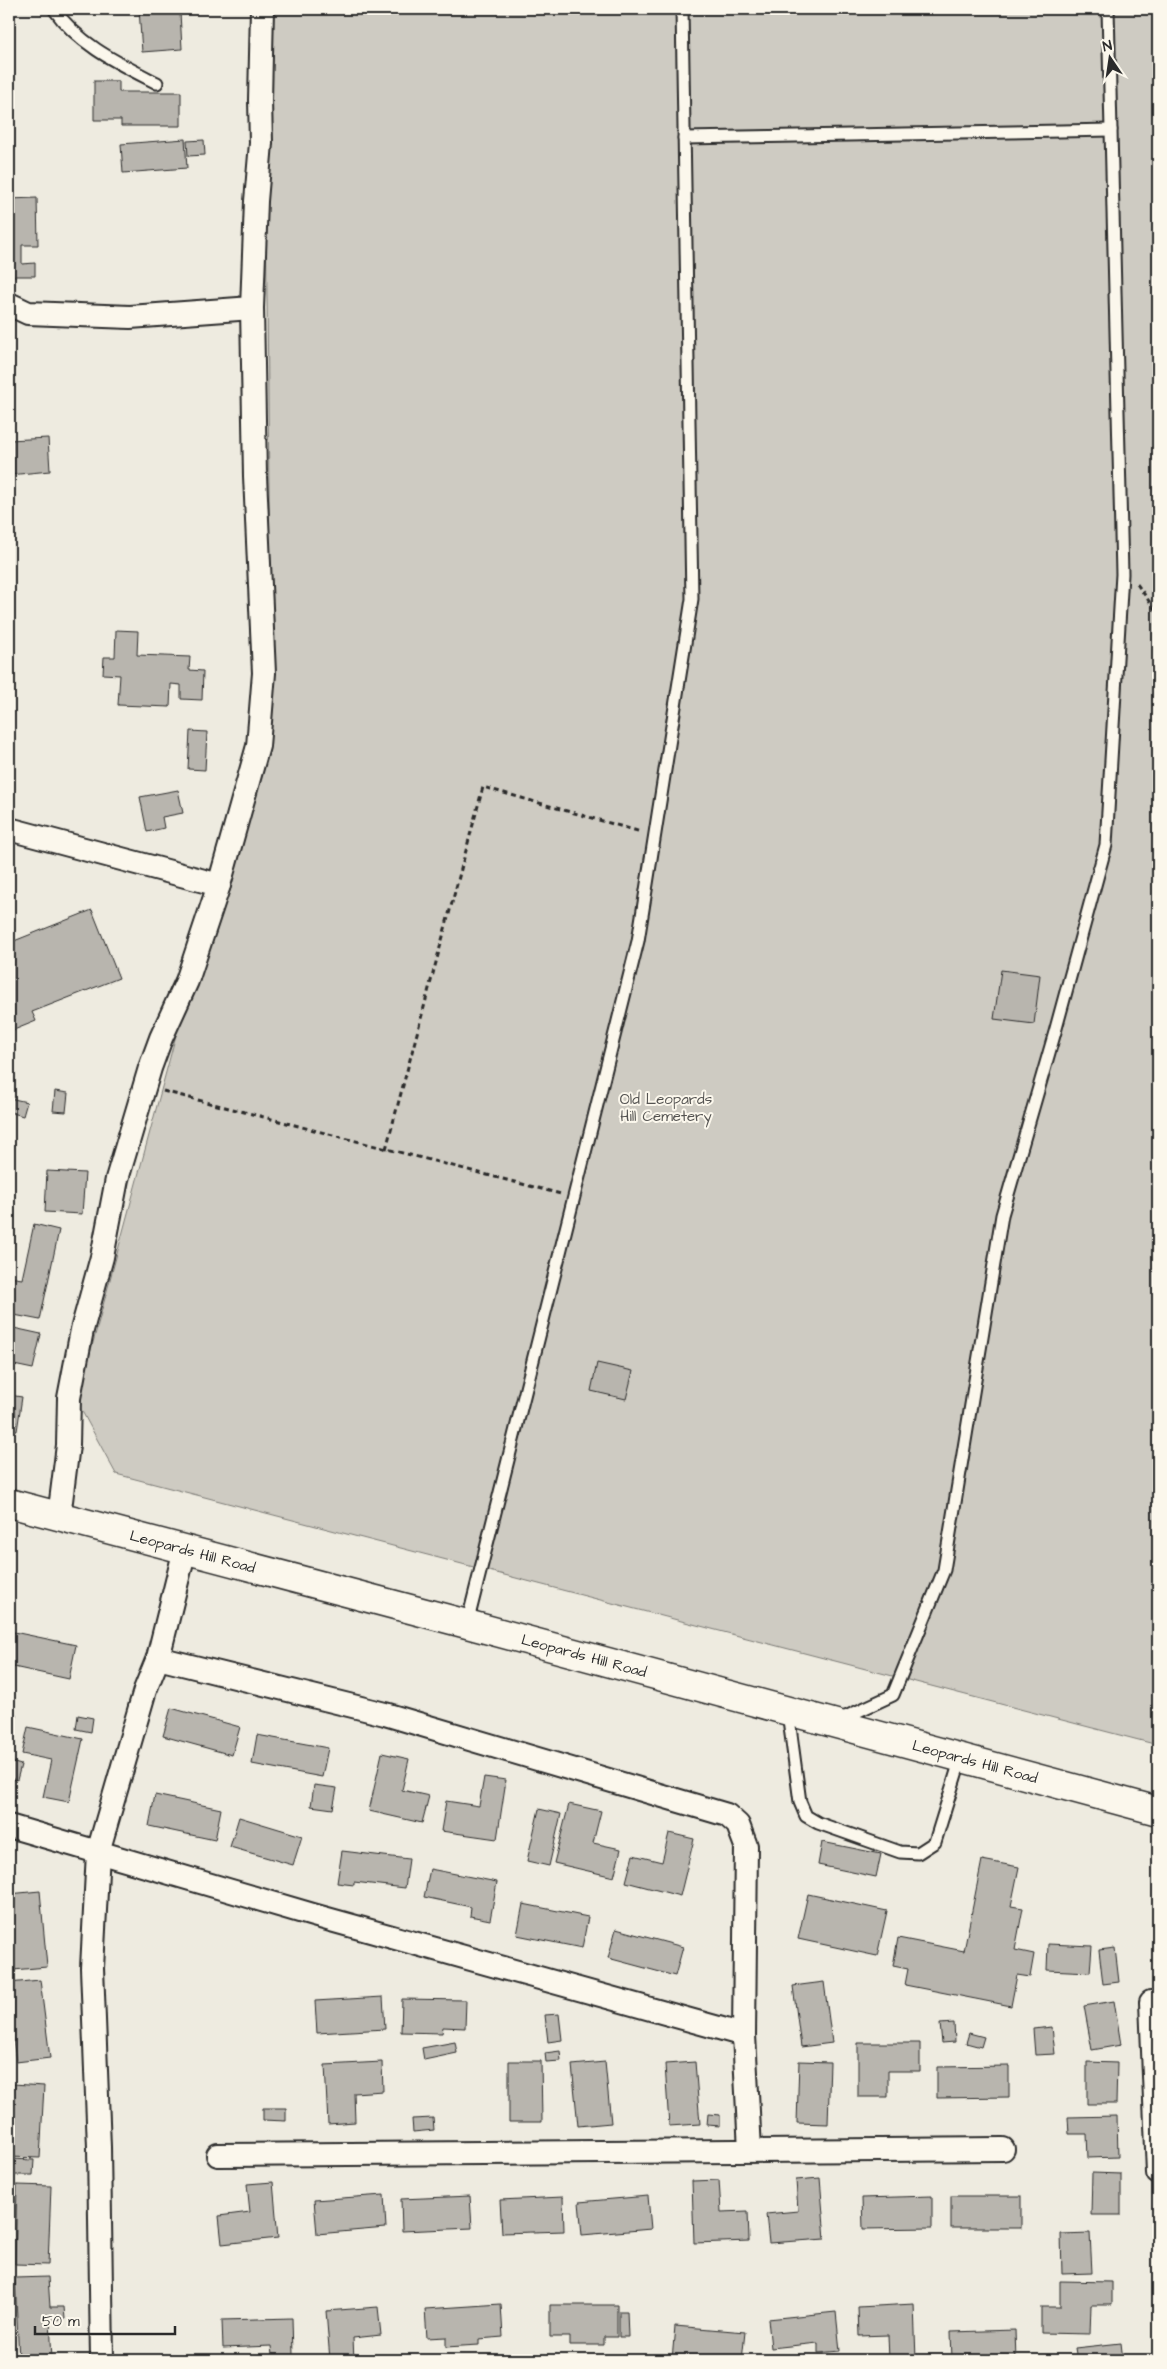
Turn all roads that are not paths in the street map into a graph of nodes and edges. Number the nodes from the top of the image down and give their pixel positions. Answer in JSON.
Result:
{"nodes":[{"id":1,"x":54,"y":9,"type":"edge"},
{"id":2,"x":262,"y":9,"type":"edge"},
{"id":3,"x":682,"y":9,"type":"edge"},
{"id":4,"x":1108,"y":9,"type":"edge"},
{"id":5,"x":157,"y":83,"type":"dead end"},
{"id":6,"x":1111,"y":130,"type":"junction"},
{"id":7,"x":684,"y":138,"type":"junction"},
{"id":8,"x":9,"y":304,"type":"edge"},
{"id":9,"x":252,"y":308,"type":"junction"},
{"id":10,"x":9,"y":829,"type":"edge"},
{"id":11,"x":219,"y":885,"type":"junction"},
{"id":12,"x":9,"y":1503,"type":"edge"},
{"id":13,"x":59,"y":1517,"type":"junction"},
{"id":14,"x":185,"y":1549,"type":"junction"},
{"id":15,"x":467,"y":1624,"type":"junction"},
{"id":16,"x":158,"y":1658,"type":"junction"},
{"id":17,"x":788,"y":1710,"type":"junction"},
{"id":18,"x":833,"y":1723,"type":"junction"},
{"id":19,"x":961,"y":1758,"type":"junction"},
{"id":20,"x":1158,"y":1811,"type":"edge"},
{"id":21,"x":9,"y":1826,"type":"edge"},
{"id":22,"x":98,"y":1852,"type":"junction"},
{"id":23,"x":1151,"y":2002,"type":"dead end"},
{"id":24,"x":744,"y":2035,"type":"junction"},
{"id":25,"x":1003,"y":2149,"type":"dead end"},
{"id":26,"x":750,"y":2150,"type":"junction"},
{"id":27,"x":218,"y":2155,"type":"dead end"},
{"id":28,"x":1158,"y":2173,"type":"edge"},
{"id":29,"x":102,"y":2360,"type":"edge"}],
"edges":[{"from":1,"to":5,"type":"lane"},
{"from":2,"to":9,"type":"street"},
{"from":3,"to":7,"type":"lane"},
{"from":4,"to":6,"type":"lane"},
{"from":6,"to":7,"type":"lane"},
{"from":6,"to":18,"type":"lane"},
{"from":7,"to":15,"type":"lane"},
{"from":8,"to":9,"type":"street"},
{"from":9,"to":11,"type":"street"},
{"from":10,"to":11,"type":"street"},
{"from":11,"to":13,"type":"street"},
{"from":12,"to":13,"type":"main road","name":"Leopards Hill Road"},
{"from":13,"to":14,"type":"main road","name":"Leopards Hill Road"},
{"from":14,"to":15,"type":"main road","name":"Leopards Hill Road"},
{"from":14,"to":16,"type":"street"},
{"from":15,"to":17,"type":"main road","name":"Leopards Hill Road"},
{"from":16,"to":22,"type":"street"},
{"from":16,"to":24,"type":"street"},
{"from":17,"to":18,"type":"main road","name":"Leopards Hill Road"},
{"from":17,"to":19,"type":"lane"},
{"from":18,"to":19,"type":"main road","name":"Leopards Hill Road"},
{"from":19,"to":20,"type":"main road","name":"Leopards Hill Road"},
{"from":21,"to":22,"type":"street"},
{"from":22,"to":24,"type":"street"},
{"from":22,"to":29,"type":"street"},
{"from":23,"to":28,"type":"street"},
{"from":24,"to":26,"type":"street"},
{"from":25,"to":26,"type":"street"},
{"from":26,"to":27,"type":"street"}]}
